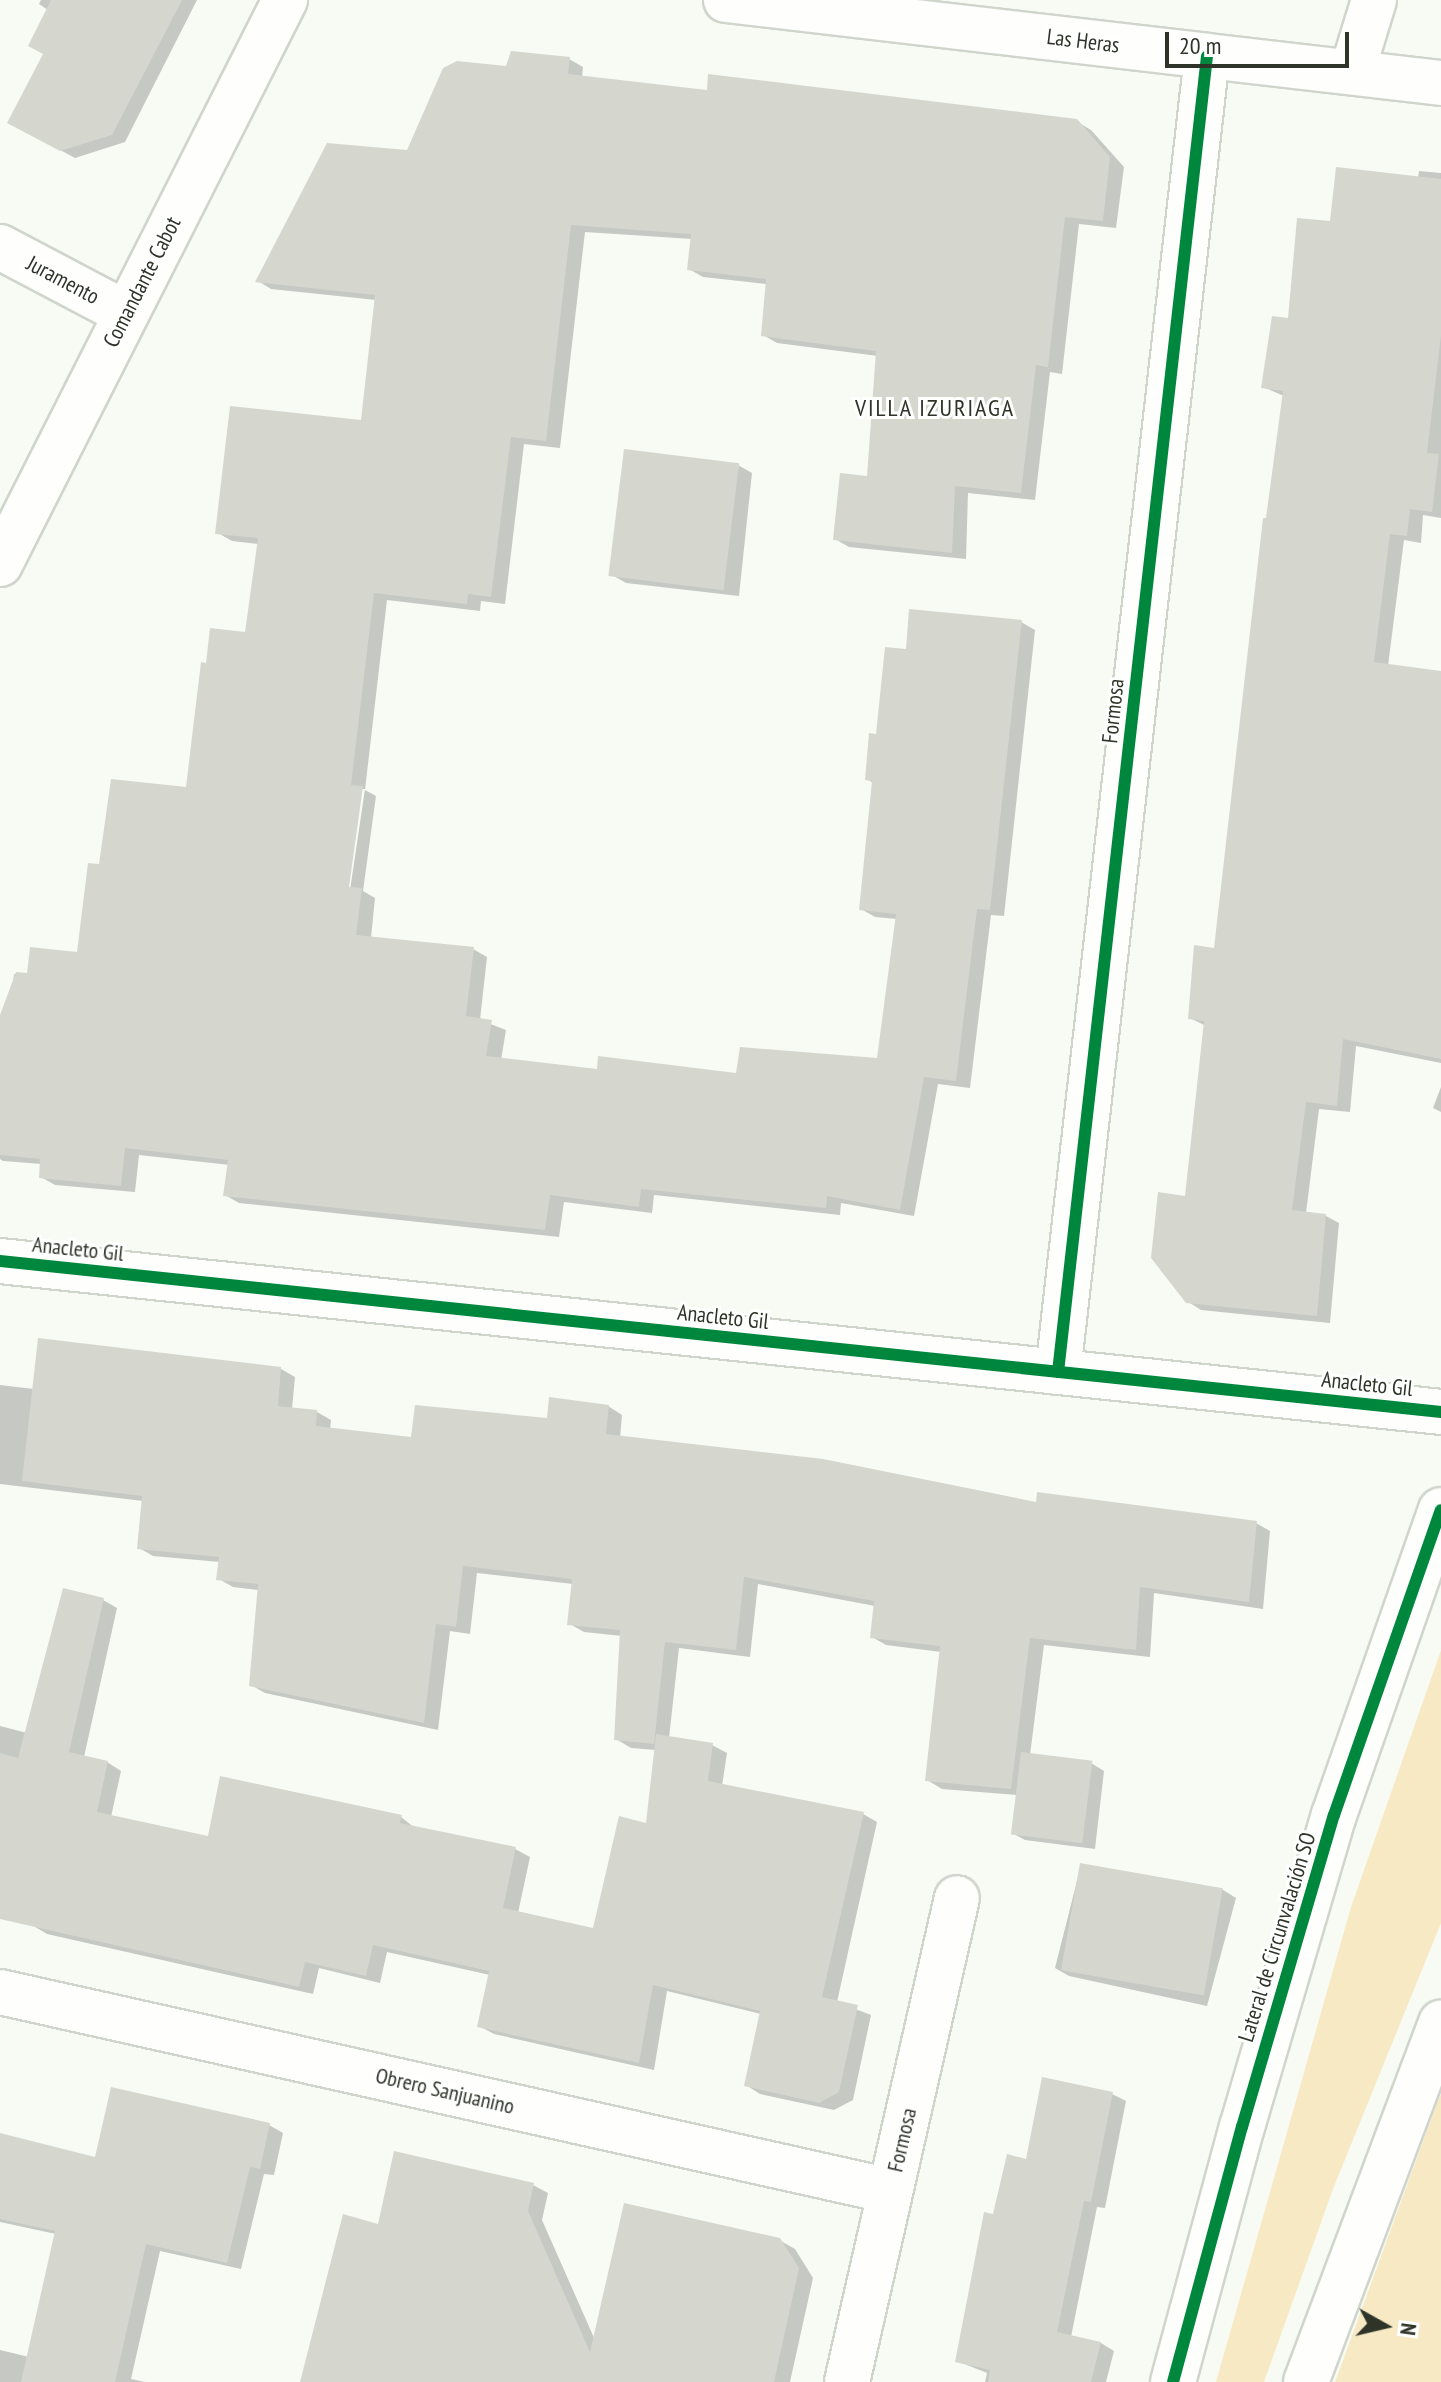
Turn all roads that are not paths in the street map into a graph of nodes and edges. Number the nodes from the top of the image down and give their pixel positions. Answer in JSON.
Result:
{"nodes":[{"id":1,"x":285,"y":0,"type":"edge"},
{"id":2,"x":726,"y":0,"type":"edge"},
{"id":3,"x":1374,"y":0,"type":"edge"},
{"id":4,"x":1207,"y":56,"type":"junction"},
{"id":5,"x":1352,"y":72,"type":"junction"},
{"id":6,"x":1441,"y":83,"type":"edge"},
{"id":7,"x":0,"y":247,"type":"edge"},
{"id":8,"x":125,"y":313,"type":"junction"},
{"id":9,"x":0,"y":564,"type":"edge"},
{"id":10,"x":0,"y":1261,"type":"edge"},
{"id":11,"x":1058,"y":1372,"type":"junction"},
{"id":12,"x":1441,"y":1412,"type":"edge"},
{"id":13,"x":1441,"y":1510,"type":"edge"},
{"id":14,"x":957,"y":1898,"type":"dead end"},
{"id":15,"x":0,"y":1992,"type":"edge"},
{"id":16,"x":1441,"y":2022,"type":"edge"},
{"id":17,"x":890,"y":2191,"type":"junction"},
{"id":18,"x":847,"y":2382,"type":"edge"},
{"id":19,"x":1173,"y":2382,"type":"edge"},
{"id":20,"x":1306,"y":2382,"type":"edge"}],
"edges":[{"from":1,"to":8,"type":"main road","name":"Comandante Cabot"},
{"from":2,"to":4,"type":"main road","name":"Las Heras"},
{"from":3,"to":5,"type":"main road"},
{"from":4,"to":5,"type":"main road","name":"Las Heras"},
{"from":4,"to":11,"type":"main road","name":"Formosa"},
{"from":5,"to":6,"type":"main road","name":"Las Heras"},
{"from":7,"to":8,"type":"main road","name":"Juramento"},
{"from":8,"to":9,"type":"main road","name":"Comandante Cabot"},
{"from":10,"to":11,"type":"main road","name":"Anacleto Gil"},
{"from":11,"to":12,"type":"main road","name":"Anacleto Gil"},
{"from":13,"to":19,"type":"main road","name":"Lateral de Circunvalación SO"},
{"from":14,"to":17,"type":"main road","name":"Formosa"},
{"from":15,"to":17,"type":"main road","name":"Obrero Sanjuanino"},
{"from":16,"to":20,"type":"main road"},
{"from":17,"to":18,"type":"main road","name":"Formosa"}]}
